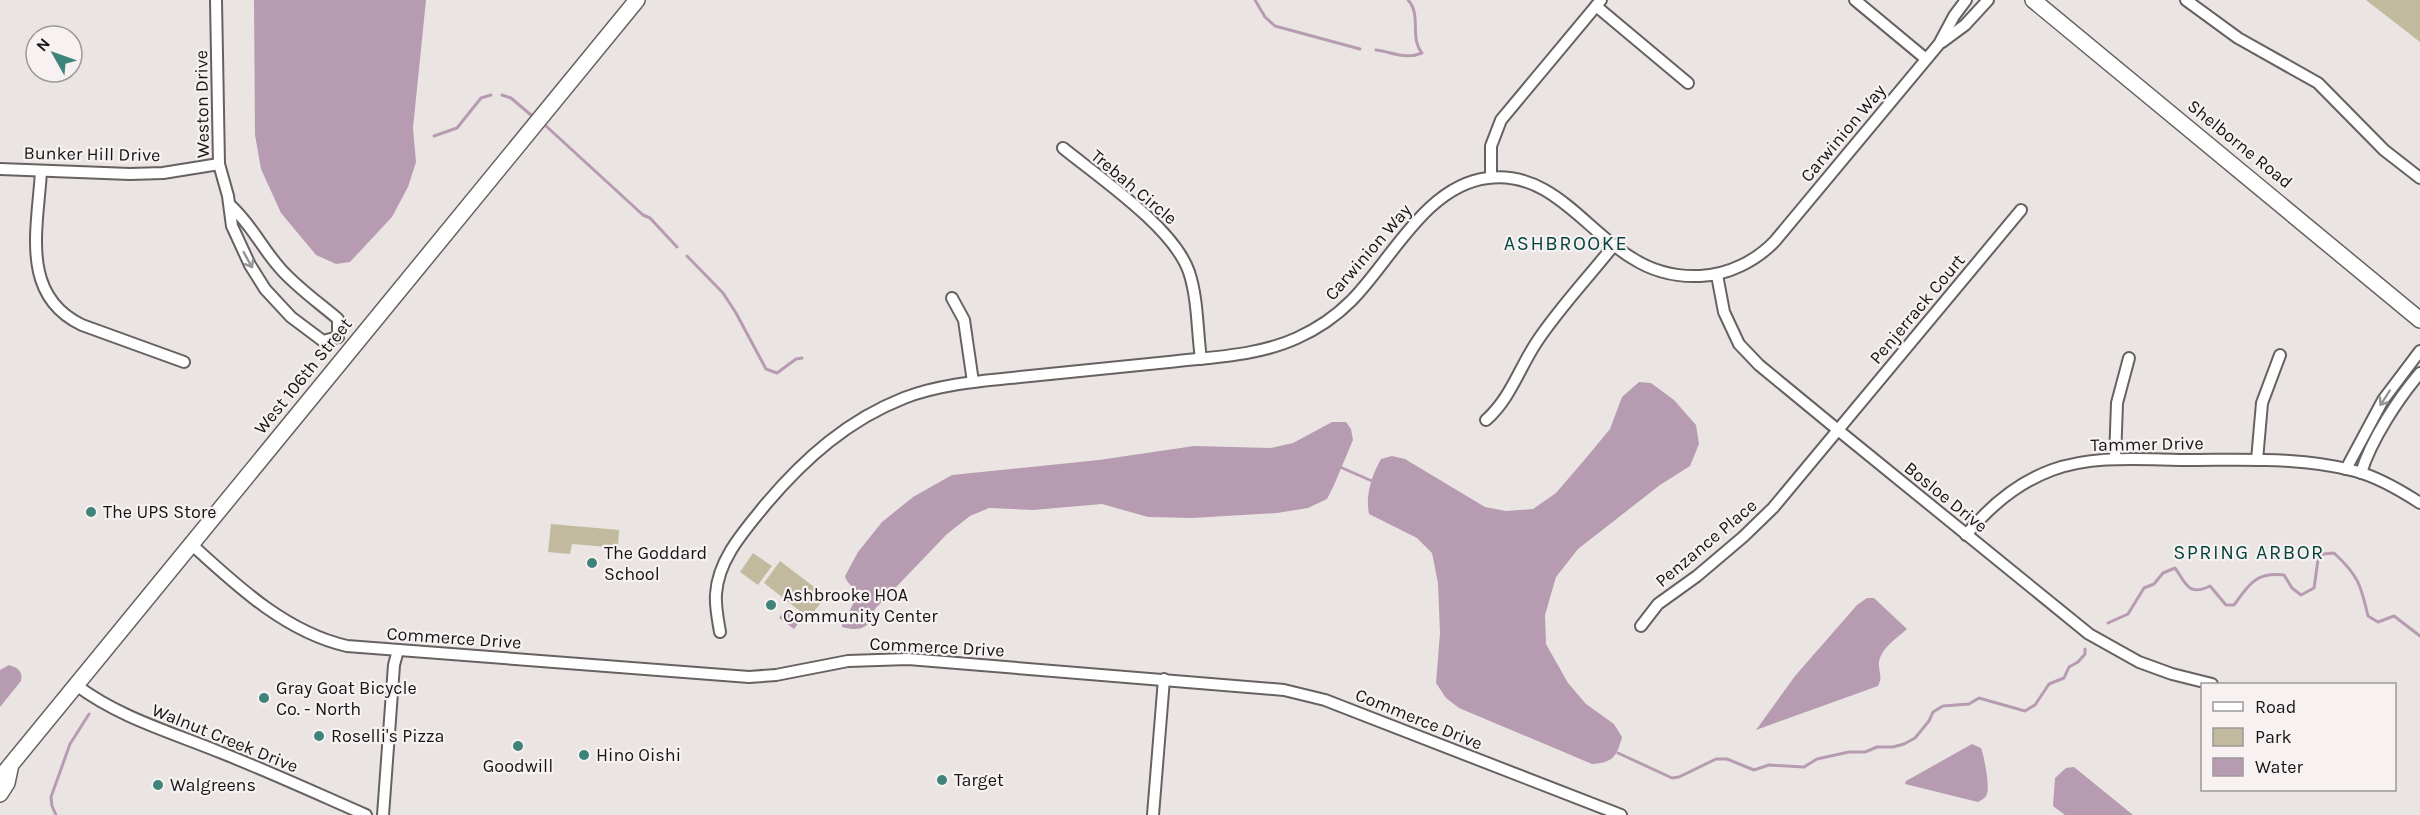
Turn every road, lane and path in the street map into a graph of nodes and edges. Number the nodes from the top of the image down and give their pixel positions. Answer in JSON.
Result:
{"nodes":[{"id":1,"x":216,"y":0,"type":"edge"},
{"id":2,"x":637,"y":0,"type":"edge"},
{"id":3,"x":1855,"y":0,"type":"edge"},
{"id":4,"x":1966,"y":0,"type":"edge"},
{"id":5,"x":1988,"y":0,"type":"edge"},
{"id":6,"x":2033,"y":0,"type":"edge"},
{"id":7,"x":2186,"y":0,"type":"edge"},
{"id":8,"x":1598,"y":3,"type":"edge"},
{"id":9,"x":1939,"y":44,"type":"junction"},
{"id":10,"x":1926,"y":59,"type":"junction"},
{"id":11,"x":1688,"y":83,"type":"dead end"},
{"id":12,"x":1063,"y":148,"type":"dead end"},
{"id":13,"x":219,"y":164,"type":"junction"},
{"id":14,"x":0,"y":169,"type":"edge"},
{"id":15,"x":41,"y":171,"type":"junction"},
{"id":16,"x":1491,"y":177,"type":"junction"},
{"id":17,"x":2420,"y":178,"type":"edge"},
{"id":18,"x":230,"y":205,"type":"junction"},
{"id":19,"x":2021,"y":210,"type":"dead end"},
{"id":20,"x":1614,"y":245,"type":"junction"},
{"id":21,"x":1717,"y":275,"type":"junction"},
{"id":22,"x":952,"y":298,"type":"dead end"},
{"id":23,"x":2420,"y":320,"type":"edge"},
{"id":24,"x":338,"y":337,"type":"junction"},
{"id":25,"x":352,"y":348,"type":"junction"},
{"id":26,"x":2420,"y":351,"type":"edge"},
{"id":27,"x":2280,"y":355,"type":"dead end"},
{"id":28,"x":1201,"y":358,"type":"junction"},
{"id":29,"x":2129,"y":358,"type":"dead end"},
{"id":30,"x":184,"y":362,"type":"dead end"},
{"id":31,"x":2420,"y":373,"type":"edge"},
{"id":32,"x":973,"y":382,"type":"junction"},
{"id":33,"x":1486,"y":420,"type":"dead end"},
{"id":34,"x":1838,"y":430,"type":"junction"},
{"id":35,"x":2115,"y":459,"type":"junction"},
{"id":36,"x":2257,"y":460,"type":"junction"},
{"id":37,"x":2354,"y":471,"type":"junction"},
{"id":38,"x":2420,"y":503,"type":"edge"},
{"id":39,"x":1966,"y":535,"type":"junction"},
{"id":40,"x":190,"y":543,"type":"junction"},
{"id":41,"x":1641,"y":626,"type":"dead end"},
{"id":42,"x":720,"y":632,"type":"dead end"},
{"id":43,"x":398,"y":650,"type":"junction"},
{"id":44,"x":1164,"y":679,"type":"junction"},
{"id":45,"x":2208,"y":683,"type":"edge"},
{"id":46,"x":76,"y":685,"type":"junction"},
{"id":47,"x":11,"y":765,"type":"junction"},
{"id":48,"x":0,"y":778,"type":"edge"},
{"id":49,"x":0,"y":794,"type":"edge"},
{"id":50,"x":366,"y":815,"type":"edge"},
{"id":51,"x":383,"y":815,"type":"edge"},
{"id":52,"x":1153,"y":815,"type":"edge"},
{"id":53,"x":1621,"y":815,"type":"edge"}],
"edges":[{"from":1,"to":13,"type":"street","name":"Weston Drive"},
{"from":2,"to":25,"type":"street","name":"West 106th Street"},
{"from":3,"to":10,"type":"street"},
{"from":4,"to":9,"type":"street","name":"Carwinion Way"},
{"from":5,"to":9,"type":"street","name":"Carwinion Way"},
{"from":6,"to":23,"type":"street","name":"Shelborne Road"},
{"from":7,"to":17,"type":"street"},
{"from":8,"to":11,"type":"street"},
{"from":8,"to":16,"type":"street"},
{"from":9,"to":10,"type":"street","name":"Carwinion Way"},
{"from":10,"to":21,"type":"street","name":"Carwinion Way"},
{"from":12,"to":28,"type":"street","name":"Trebah Circle"},
{"from":13,"to":15,"type":"street","name":"Bunker Hill Drive"},
{"from":13,"to":18,"type":"street","name":"Weston Drive"},
{"from":14,"to":15,"type":"street","name":"Bunker Hill Drive"},
{"from":15,"to":30,"type":"street"},
{"from":16,"to":20,"type":"street","name":"Carwinion Way"},
{"from":16,"to":28,"type":"street","name":"Carwinion Way"},
{"from":18,"to":24,"type":"street","name":"Weston Drive"},
{"from":18,"to":24,"type":"street","name":"Weston Drive","one_way":true},
{"from":19,"to":34,"type":"street","name":"Penjerrack Court"},
{"from":20,"to":21,"type":"street","name":"Carwinion Way"},
{"from":20,"to":33,"type":"street"},
{"from":21,"to":34,"type":"street","name":"Bosloe Drive"},
{"from":22,"to":32,"type":"street"},
{"from":24,"to":25,"type":"street","name":"Weston Drive"},
{"from":25,"to":40,"type":"street","name":"West 106th Street"},
{"from":26,"to":37,"type":"street","one_way":true},
{"from":27,"to":36,"type":"street"},
{"from":28,"to":32,"type":"street","name":"Carwinion Way"},
{"from":29,"to":35,"type":"street"},
{"from":31,"to":37,"type":"street"},
{"from":32,"to":42,"type":"street","name":"Carwinion Way"},
{"from":34,"to":39,"type":"street","name":"Bosloe Drive"},
{"from":34,"to":41,"type":"street","name":"Penzance Place"},
{"from":35,"to":36,"type":"street","name":"Tammer Drive"},
{"from":35,"to":39,"type":"street","name":"Tammer Drive"},
{"from":36,"to":37,"type":"street","name":"Tammer Drive"},
{"from":37,"to":38,"type":"street","name":"Tammer Drive"},
{"from":39,"to":45,"type":"street","name":"Bosloe Drive"},
{"from":40,"to":43,"type":"street","name":"Commerce Drive"},
{"from":40,"to":46,"type":"street","name":"West 106th Street"},
{"from":43,"to":44,"type":"street","name":"Commerce Drive"},
{"from":43,"to":51,"type":"street"},
{"from":44,"to":52,"type":"street"},
{"from":44,"to":53,"type":"street","name":"Commerce Drive"},
{"from":46,"to":47,"type":"street","name":"West 106th Street"},
{"from":46,"to":50,"type":"street","name":"Walnut Creek Drive"},
{"from":47,"to":48,"type":"street","name":"West 106th Street"},
{"from":47,"to":49,"type":"street"}]}
